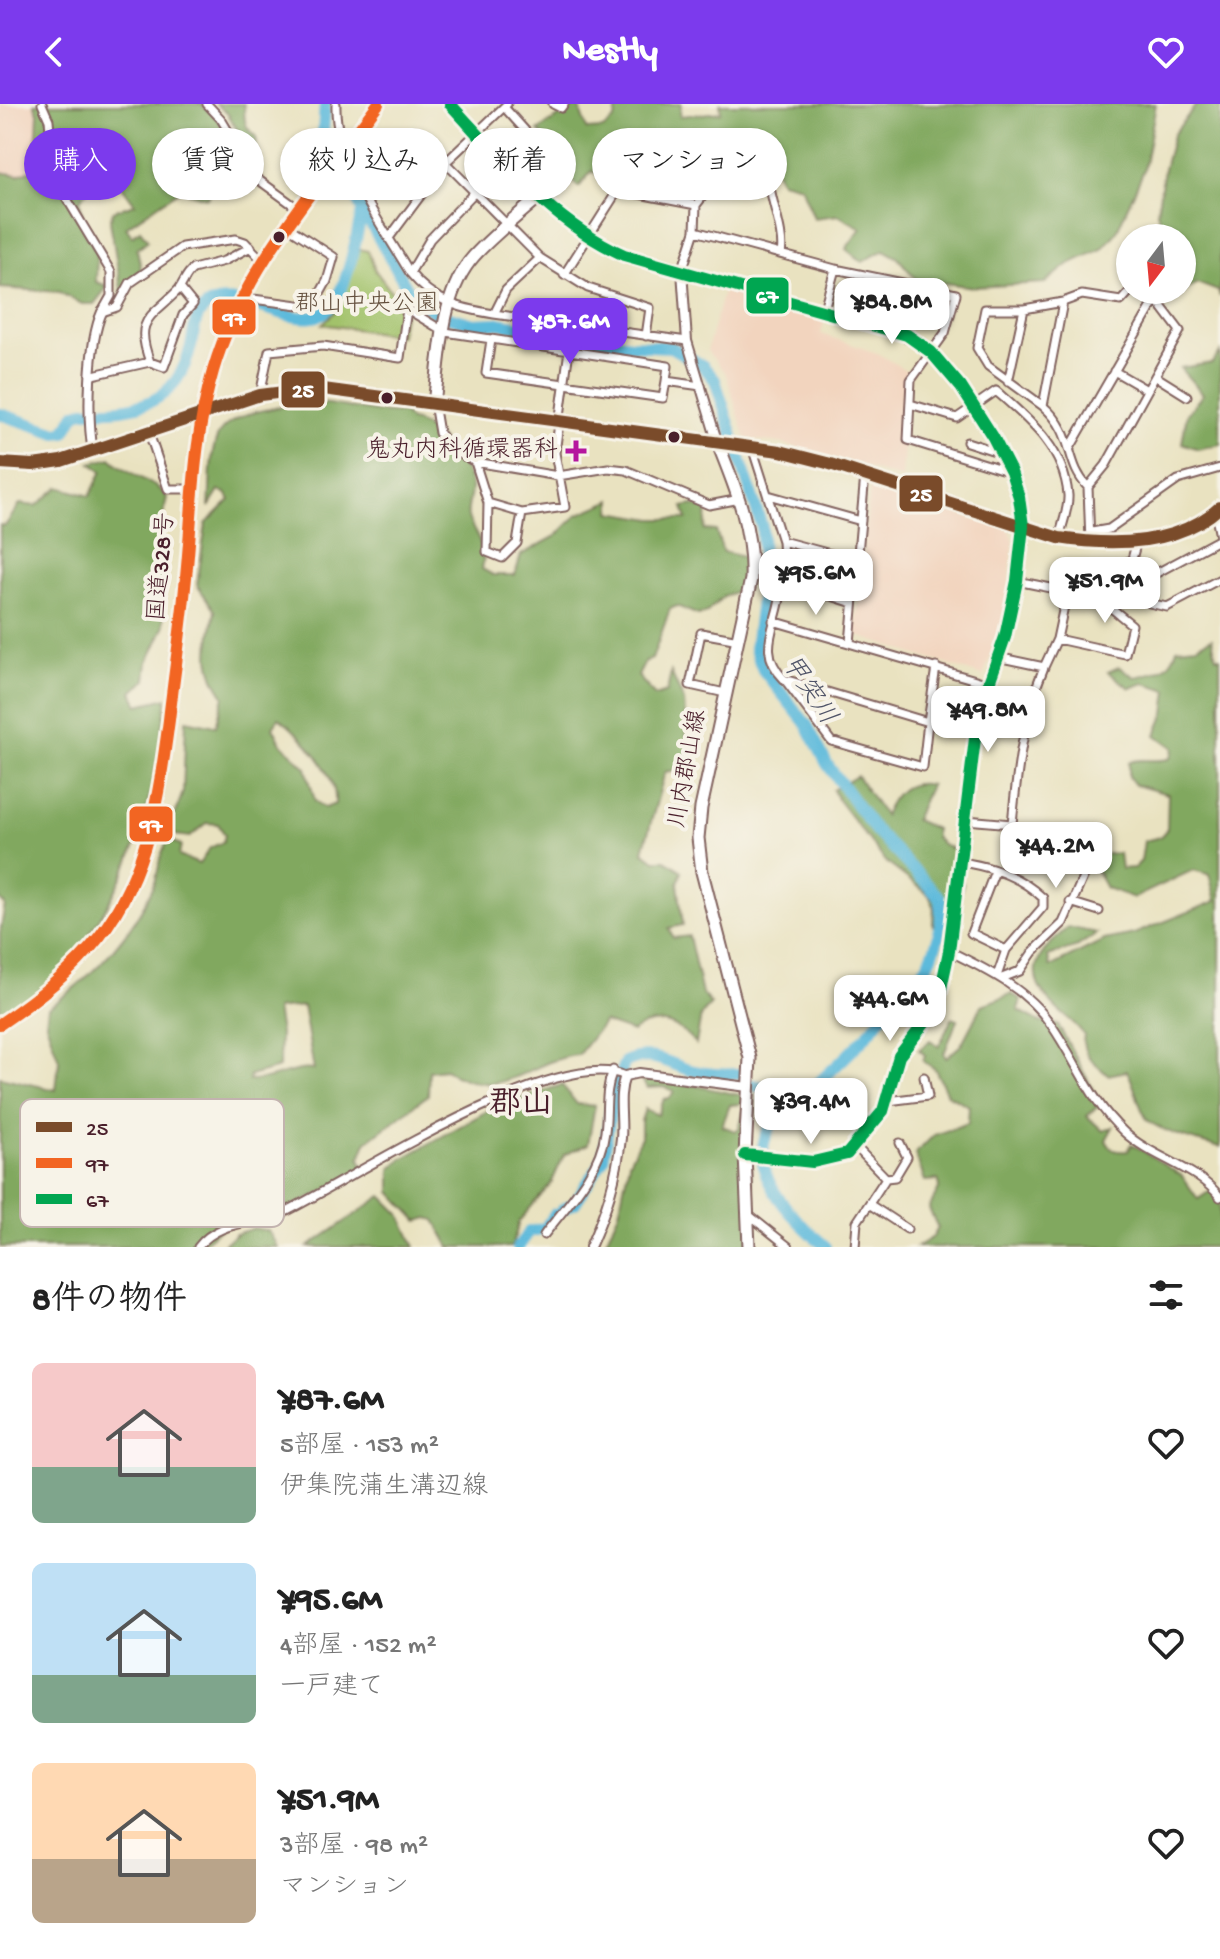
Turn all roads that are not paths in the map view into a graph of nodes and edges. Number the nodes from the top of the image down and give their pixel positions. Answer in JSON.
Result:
{"nodes":[{"id":1,"x":42,"y":104,"type":"edge"},
{"id":2,"x":207,"y":104,"type":"edge"},
{"id":3,"x":336,"y":104,"type":"edge"},
{"id":4,"x":378,"y":104,"type":"edge"},
{"id":5,"x":450,"y":104,"type":"edge"},
{"id":6,"x":553,"y":104,"type":"edge"},
{"id":7,"x":564,"y":104,"type":"edge"},
{"id":8,"x":506,"y":105,"type":"edge"},
{"id":9,"x":336,"y":128,"type":"edge"},
{"id":10,"x":360,"y":128,"type":"edge"},
{"id":11,"x":472,"y":128,"type":"edge"},
{"id":12,"x":482,"y":128,"type":"edge"},
{"id":13,"x":525,"y":128,"type":"edge"},
{"id":14,"x":464,"y":145,"type":"edge"},
{"id":15,"x":448,"y":160,"type":"edge"},
{"id":16,"x":448,"y":166,"type":"edge"},
{"id":17,"x":464,"y":184,"type":"edge"},
{"id":18,"x":308,"y":200,"type":"edge"},
{"id":19,"x":369,"y":200,"type":"edge"},
{"id":20,"x":417,"y":200,"type":"edge"},
{"id":21,"x":467,"y":200,"type":"edge"},
{"id":22,"x":479,"y":200,"type":"edge"},
{"id":23,"x":536,"y":200,"type":"edge"},
{"id":24,"x":541,"y":200,"type":"edge"},
{"id":25,"x":696,"y":205,"type":"junction"},
{"id":26,"x":300,"y":210,"type":"junction"},
{"id":27,"x":506,"y":225,"type":"junction"},
{"id":28,"x":288,"y":227,"type":"junction"},
{"id":29,"x":695,"y":231,"type":"junction"},
{"id":30,"x":587,"y":237,"type":"junction"},
{"id":31,"x":389,"y":238,"type":"junction"},
{"id":32,"x":251,"y":247,"type":"junction"},
{"id":33,"x":781,"y":254,"type":"junction"},
{"id":34,"x":540,"y":258,"type":"junction"},
{"id":35,"x":264,"y":262,"type":"junction"},
{"id":36,"x":835,"y":269,"type":"junction"},
{"id":37,"x":682,"y":271,"type":"junction"},
{"id":38,"x":410,"y":273,"type":"junction"},
{"id":39,"x":564,"y":275,"type":"junction"},
{"id":40,"x":180,"y":288,"type":"junction"},
{"id":41,"x":244,"y":295,"type":"junction"},
{"id":42,"x":1116,"y":300,"type":"edge"},
{"id":43,"x":1063,"y":302,"type":"junction"},
{"id":44,"x":1153,"y":304,"type":"edge"},
{"id":45,"x":1160,"y":304,"type":"edge"},
{"id":46,"x":448,"y":306,"type":"junction"},
{"id":47,"x":824,"y":309,"type":"junction"},
{"id":48,"x":1024,"y":309,"type":"junction"},
{"id":49,"x":102,"y":312,"type":"junction"},
{"id":50,"x":494,"y":314,"type":"junction"},
{"id":51,"x":445,"y":330,"type":"junction"},
{"id":52,"x":646,"y":336,"type":"junction"},
{"id":53,"x":491,"y":340,"type":"junction"},
{"id":54,"x":687,"y":341,"type":"junction"},
{"id":55,"x":569,"y":350,"type":"junction"},
{"id":56,"x":931,"y":352,"type":"junction"},
{"id":57,"x":150,"y":362,"type":"junction"},
{"id":58,"x":1114,"y":371,"type":"junction"},
{"id":59,"x":93,"y":375,"type":"junction"},
{"id":60,"x":1155,"y":376,"type":"junction"},
{"id":61,"x":666,"y":381,"type":"junction"},
{"id":62,"x":1008,"y":382,"type":"junction"},
{"id":63,"x":565,"y":384,"type":"junction"},
{"id":64,"x":701,"y":386,"type":"junction"},
{"id":65,"x":1147,"y":390,"type":"junction"},
{"id":66,"x":260,"y":395,"type":"junction"},
{"id":67,"x":1187,"y":396,"type":"dead end"},
{"id":68,"x":434,"y":403,"type":"junction"},
{"id":69,"x":910,"y":404,"type":"junction"},
{"id":70,"x":973,"y":406,"type":"junction"},
{"id":71,"x":1043,"y":406,"type":"junction"},
{"id":72,"x":202,"y":414,"type":"junction"},
{"id":73,"x":560,"y":421,"type":"junction"},
{"id":74,"x":149,"y":433,"type":"junction"},
{"id":75,"x":967,"y":442,"type":"dead end"},
{"id":76,"x":718,"y":444,"type":"junction"},
{"id":77,"x":751,"y":447,"type":"junction"},
{"id":78,"x":1070,"y":448,"type":"junction"},
{"id":79,"x":93,"y":452,"type":"junction"},
{"id":80,"x":1001,"y":453,"type":"junction"},
{"id":81,"x":475,"y":462,"type":"junction"},
{"id":82,"x":0,"y":463,"type":"edge"},
{"id":83,"x":1220,"y":468,"type":"edge"},
{"id":84,"x":1011,"y":472,"type":"junction"},
{"id":85,"x":865,"y":475,"type":"junction"},
{"id":86,"x":558,"y":476,"type":"junction"},
{"id":87,"x":1088,"y":487,"type":"junction"},
{"id":88,"x":192,"y":489,"type":"junction"},
{"id":89,"x":768,"y":495,"type":"junction"},
{"id":90,"x":740,"y":499,"type":"junction"},
{"id":91,"x":488,"y":503,"type":"junction"},
{"id":92,"x":1218,"y":509,"type":"edge"},
{"id":93,"x":522,"y":513,"type":"junction"},
{"id":94,"x":861,"y":521,"type":"junction"},
{"id":95,"x":1023,"y":526,"type":"junction"},
{"id":96,"x":1091,"y":537,"type":"junction"},
{"id":97,"x":1059,"y":538,"type":"junction"},
{"id":98,"x":1220,"y":538,"type":"edge"},
{"id":99,"x":782,"y":541,"type":"junction"},
{"id":100,"x":1137,"y":541,"type":"junction"},
{"id":101,"x":857,"y":561,"type":"junction"},
{"id":102,"x":1220,"y":579,"type":"edge"},
{"id":103,"x":782,"y":580,"type":"junction"},
{"id":104,"x":1017,"y":581,"type":"junction"},
{"id":105,"x":1067,"y":592,"type":"junction"},
{"id":106,"x":1099,"y":598,"type":"junction"},
{"id":107,"x":853,"y":603,"type":"junction"},
{"id":108,"x":773,"y":621,"type":"junction"},
{"id":109,"x":1057,"y":639,"type":"junction"},
{"id":110,"x":739,"y":640,"type":"junction"},
{"id":111,"x":850,"y":643,"type":"junction"},
{"id":112,"x":997,"y":657,"type":"junction"},
{"id":113,"x":936,"y":667,"type":"junction"},
{"id":114,"x":1044,"y":667,"type":"junction"},
{"id":115,"x":784,"y":679,"type":"junction"},
{"id":116,"x":986,"y":683,"type":"junction"},
{"id":117,"x":725,"y":693,"type":"junction"},
{"id":118,"x":928,"y":722,"type":"junction"},
{"id":119,"x":966,"y":820,"type":"junction"},
{"id":120,"x":1012,"y":824,"type":"junction"},
{"id":121,"x":960,"y":862,"type":"junction"},
{"id":122,"x":995,"y":871,"type":"junction"},
{"id":123,"x":1070,"y":902,"type":"junction"},
{"id":124,"x":1099,"y":911,"type":"dead end"},
{"id":125,"x":1006,"y":950,"type":"junction"},
{"id":126,"x":949,"y":951,"type":"junction"},
{"id":127,"x":1000,"y":977,"type":"junction"},
{"id":128,"x":0,"y":1024,"type":"edge"},
{"id":129,"x":613,"y":1070,"type":"junction"},
{"id":130,"x":625,"y":1076,"type":"junction"},
{"id":131,"x":924,"y":1077,"type":"dead end"},
{"id":132,"x":748,"y":1087,"type":"junction"},
{"id":133,"x":888,"y":1101,"type":"junction"},
{"id":134,"x":900,"y":1143,"type":"dead end"},
{"id":135,"x":856,"y":1147,"type":"junction"},
{"id":136,"x":749,"y":1155,"type":"junction"},
{"id":137,"x":886,"y":1178,"type":"junction"},
{"id":138,"x":1220,"y":1197,"type":"edge"},
{"id":139,"x":869,"y":1204,"type":"junction"},
{"id":140,"x":284,"y":1212,"type":"edge"},
{"id":141,"x":750,"y":1216,"type":"junction"},
{"id":142,"x":226,"y":1227,"type":"edge"},
{"id":143,"x":907,"y":1229,"type":"dead end"},
{"id":144,"x":544,"y":1235,"type":"dead end"},
{"id":145,"x":778,"y":1237,"type":"junction"},
{"id":146,"x":198,"y":1247,"type":"edge"},
{"id":147,"x":590,"y":1247,"type":"edge"},
{"id":148,"x":749,"y":1247,"type":"edge"},
{"id":149,"x":772,"y":1247,"type":"edge"},
{"id":150,"x":789,"y":1247,"type":"edge"},
{"id":151,"x":855,"y":1247,"type":"edge"}],
"edges":[{"from":1,"to":49,"type":"street"},
{"from":2,"to":26,"type":"street"},
{"from":3,"to":9,"type":"street"},
{"from":4,"to":10,"type":"main road","name":"国道328号"},
{"from":5,"to":11,"type":"main road"},
{"from":6,"to":7,"type":"street"},
{"from":8,"to":12,"type":"street"},
{"from":8,"to":13,"type":"street"},
{"from":14,"to":15,"type":"street"},
{"from":16,"to":17,"type":"street"},
{"from":18,"to":26,"type":"main road","name":"国道328号"},
{"from":19,"to":31,"type":"street"},
{"from":20,"to":31,"type":"street"},
{"from":21,"to":38,"type":"street"},
{"from":22,"to":27,"type":"street"},
{"from":23,"to":27,"type":"main road"},
{"from":24,"to":30,"type":"street"},
{"from":25,"to":29,"type":"street"},
{"from":25,"to":30,"type":"street"},
{"from":25,"to":33,"type":"street"},
{"from":26,"to":28,"type":"main road","name":"国道328号"},
{"from":27,"to":34,"type":"street"},
{"from":27,"to":46,"type":"main road"},
{"from":28,"to":35,"type":"main road","name":"国道328号"},
{"from":28,"to":41,"type":"street"},
{"from":29,"to":33,"type":"street"},
{"from":29,"to":37,"type":"street"},
{"from":30,"to":37,"type":"street"},
{"from":30,"to":39,"type":"street"},
{"from":31,"to":38,"type":"street"},
{"from":32,"to":35,"type":"street"},
{"from":32,"to":40,"type":"street"},
{"from":32,"to":49,"type":"street"},
{"from":33,"to":36,"type":"street"},
{"from":34,"to":39,"type":"street"},
{"from":34,"to":50,"type":"street"},
{"from":35,"to":41,"type":"main road","name":"国道328号"},
{"from":36,"to":47,"type":"street"},
{"from":36,"to":56,"type":"street"},
{"from":37,"to":47,"type":"street"},
{"from":37,"to":54,"type":"street"},
{"from":38,"to":46,"type":"street"},
{"from":39,"to":52,"type":"street"},
{"from":40,"to":57,"type":"street"},
{"from":40,"to":57,"type":"street"},
{"from":41,"to":72,"type":"main road","name":"国道328号"},
{"from":42,"to":43,"type":"street"},
{"from":43,"to":48,"type":"street"},
{"from":43,"to":71,"type":"street"},
{"from":44,"to":58,"type":"street"},
{"from":45,"to":60,"type":"street"},
{"from":46,"to":50,"type":"street"},
{"from":46,"to":51,"type":"main road"},
{"from":47,"to":56,"type":"street"},
{"from":48,"to":62,"type":"street"},
{"from":48,"to":62,"type":"street"},
{"from":49,"to":59,"type":"street"},
{"from":50,"to":52,"type":"street"},
{"from":51,"to":53,"type":"street"},
{"from":51,"to":66,"type":"street"},
{"from":51,"to":68,"type":"main road"},
{"from":52,"to":54,"type":"street"},
{"from":53,"to":55,"type":"street"},
{"from":53,"to":63,"type":"street"},
{"from":54,"to":64,"type":"street"},
{"from":55,"to":61,"type":"street"},
{"from":55,"to":63,"type":"street"},
{"from":56,"to":69,"type":"street"},
{"from":56,"to":70,"type":"street"},
{"from":57,"to":59,"type":"street"},
{"from":58,"to":65,"type":"street"},
{"from":58,"to":78,"type":"street"},
{"from":59,"to":79,"type":"street"},
{"from":60,"to":65,"type":"street"},
{"from":60,"to":67,"type":"street"},
{"from":61,"to":63,"type":"street"},
{"from":61,"to":64,"type":"street"},
{"from":62,"to":71,"type":"street"},
{"from":63,"to":73,"type":"street"},
{"from":64,"to":76,"type":"street"},
{"from":65,"to":87,"type":"street"},
{"from":66,"to":68,"type":"main road"},
{"from":66,"to":72,"type":"main road"},
{"from":68,"to":73,"type":"main road"},
{"from":68,"to":81,"type":"street"},
{"from":69,"to":70,"type":"street"},
{"from":69,"to":84,"type":"street"},
{"from":70,"to":80,"type":"street"},
{"from":70,"to":97,"type":"street"},
{"from":71,"to":78,"type":"street"},
{"from":72,"to":74,"type":"main road"},
{"from":72,"to":88,"type":"main road","name":"国道328号"},
{"from":73,"to":76,"type":"main road"},
{"from":73,"to":86,"type":"street"},
{"from":74,"to":79,"type":"main road"},
{"from":74,"to":88,"type":"street"},
{"from":75,"to":80,"type":"street"},
{"from":76,"to":77,"type":"main road"},
{"from":76,"to":90,"type":"main road","name":"川内郡山線"},
{"from":77,"to":85,"type":"main road"},
{"from":77,"to":89,"type":"street"},
{"from":78,"to":87,"type":"street"},
{"from":79,"to":82,"type":"main road"},
{"from":80,"to":84,"type":"street"},
{"from":81,"to":86,"type":"street"},
{"from":81,"to":91,"type":"street"},
{"from":83,"to":96,"type":"street"},
{"from":84,"to":95,"type":"street"},
{"from":85,"to":94,"type":"street"},
{"from":85,"to":95,"type":"main road"},
{"from":86,"to":90,"type":"street"},
{"from":86,"to":93,"type":"street"},
{"from":87,"to":96,"type":"street"},
{"from":88,"to":128,"type":"main road","name":"国道328号"},
{"from":89,"to":94,"type":"street"},
{"from":89,"to":99,"type":"street"},
{"from":90,"to":110,"type":"main road","name":"川内郡山線"},
{"from":91,"to":93,"type":"street"},
{"from":91,"to":93,"type":"street"},
{"from":92,"to":98,"type":"street"},
{"from":92,"to":100,"type":"main road"},
{"from":94,"to":101,"type":"street"},
{"from":95,"to":97,"type":"main road"},
{"from":95,"to":104,"type":"street"},
{"from":96,"to":97,"type":"main road"},
{"from":96,"to":100,"type":"main road"},
{"from":98,"to":102,"type":"street"},
{"from":99,"to":101,"type":"street"},
{"from":99,"to":103,"type":"street"},
{"from":100,"to":106,"type":"street"},
{"from":101,"to":107,"type":"street"},
{"from":103,"to":107,"type":"street"},
{"from":103,"to":108,"type":"street"},
{"from":104,"to":105,"type":"street"},
{"from":104,"to":112,"type":"street"},
{"from":105,"to":106,"type":"street"},
{"from":105,"to":109,"type":"street"},
{"from":106,"to":109,"type":"street"},
{"from":107,"to":111,"type":"street"},
{"from":108,"to":111,"type":"street"},
{"from":108,"to":115,"type":"street"},
{"from":109,"to":114,"type":"street"},
{"from":110,"to":117,"type":"main road","name":"川内郡山線"},
{"from":110,"to":117,"type":"street"},
{"from":111,"to":113,"type":"street"},
{"from":112,"to":114,"type":"street"},
{"from":112,"to":116,"type":"street"},
{"from":113,"to":116,"type":"street"},
{"from":113,"to":118,"type":"street"},
{"from":114,"to":120,"type":"street"},
{"from":115,"to":118,"type":"street"},
{"from":115,"to":118,"type":"street"},
{"from":116,"to":119,"type":"street"},
{"from":117,"to":132,"type":"main road","name":"川内郡山線"},
{"from":119,"to":120,"type":"street"},
{"from":119,"to":121,"type":"street"},
{"from":120,"to":123,"type":"street"},
{"from":121,"to":122,"type":"street"},
{"from":121,"to":126,"type":"street"},
{"from":122,"to":125,"type":"street"},
{"from":122,"to":125,"type":"street"},
{"from":123,"to":124,"type":"street"},
{"from":123,"to":127,"type":"street"},
{"from":125,"to":127,"type":"street"},
{"from":126,"to":127,"type":"street"},
{"from":126,"to":133,"type":"street"},
{"from":127,"to":138,"type":"street"},
{"from":129,"to":130,"type":"street"},
{"from":129,"to":140,"type":"street"},
{"from":129,"to":144,"type":"street"},
{"from":130,"to":132,"type":"street"},
{"from":130,"to":147,"type":"street"},
{"from":131,"to":133,"type":"street"},
{"from":132,"to":136,"type":"main road","name":"川内郡山線"},
{"from":133,"to":135,"type":"street"},
{"from":134,"to":137,"type":"street"},
{"from":135,"to":136,"type":"street"},
{"from":135,"to":137,"type":"street"},
{"from":136,"to":141,"type":"main road","name":"川内郡山線"},
{"from":137,"to":139,"type":"street"},
{"from":139,"to":143,"type":"street"},
{"from":139,"to":151,"type":"street"},
{"from":141,"to":145,"type":"street"},
{"from":141,"to":148,"type":"main road","name":"川内郡山線"},
{"from":142,"to":146,"type":"street"},
{"from":145,"to":149,"type":"street"},
{"from":145,"to":150,"type":"street"}]}
